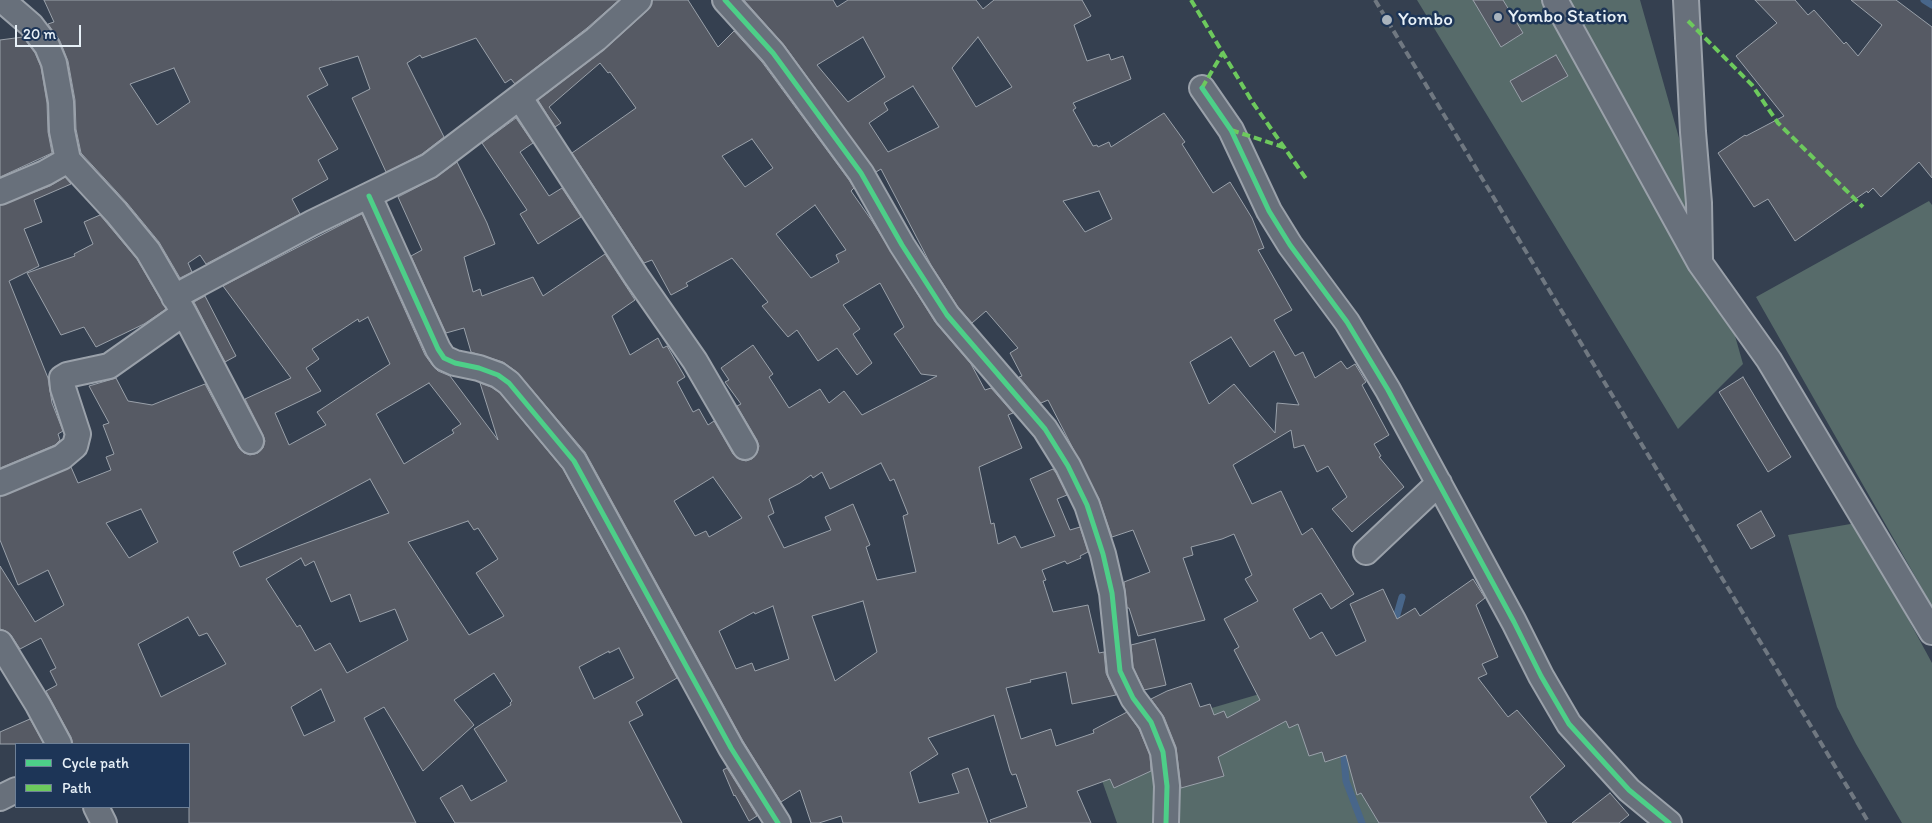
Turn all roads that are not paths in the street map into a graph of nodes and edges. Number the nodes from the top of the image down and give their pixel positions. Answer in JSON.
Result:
{"nodes":[{"id":1,"x":2,"y":0,"type":"edge"},
{"id":2,"x":639,"y":0,"type":"edge"},
{"id":3,"x":725,"y":0,"type":"edge"},
{"id":4,"x":1555,"y":0,"type":"edge"},
{"id":5,"x":1686,"y":0,"type":"edge"},
{"id":6,"x":1202,"y":88,"type":"dead end"},
{"id":7,"x":520,"y":98,"type":"junction"},
{"id":8,"x":68,"y":160,"type":"junction"},
{"id":9,"x":0,"y":192,"type":"edge"},
{"id":10,"x":369,"y":196,"type":"junction"},
{"id":11,"x":1700,"y":264,"type":"junction"},
{"id":12,"x":179,"y":305,"type":"junction"},
{"id":13,"x":251,"y":441,"type":"dead end"},
{"id":14,"x":745,"y":447,"type":"dead end"},
{"id":15,"x":0,"y":483,"type":"edge"},
{"id":16,"x":1439,"y":483,"type":"junction"},
{"id":17,"x":1366,"y":552,"type":"dead end"},
{"id":18,"x":1928,"y":613,"type":"edge"},
{"id":19,"x":0,"y":643,"type":"edge"},
{"id":20,"x":58,"y":743,"type":"edge"},
{"id":21,"x":15,"y":790,"type":"edge"},
{"id":22,"x":0,"y":798,"type":"edge"},
{"id":23,"x":96,"y":808,"type":"edge"},
{"id":24,"x":104,"y":823,"type":"edge"},
{"id":25,"x":778,"y":823,"type":"edge"},
{"id":26,"x":1166,"y":823,"type":"edge"},
{"id":27,"x":1670,"y":823,"type":"edge"}],
"edges":[{"from":1,"to":8,"type":"street"},
{"from":2,"to":7,"type":"street"},
{"from":3,"to":26,"type":"street"},
{"from":4,"to":11,"type":"street"},
{"from":5,"to":11,"type":"street"},
{"from":6,"to":16,"type":"street"},
{"from":7,"to":10,"type":"street"},
{"from":7,"to":14,"type":"street"},
{"from":8,"to":9,"type":"street"},
{"from":8,"to":12,"type":"street"},
{"from":10,"to":12,"type":"street"},
{"from":10,"to":25,"type":"street"},
{"from":11,"to":18,"type":"street"},
{"from":12,"to":13,"type":"street"},
{"from":12,"to":15,"type":"street"},
{"from":16,"to":17,"type":"street"},
{"from":16,"to":27,"type":"street"},
{"from":19,"to":20,"type":"street"},
{"from":21,"to":22,"type":"street"},
{"from":23,"to":24,"type":"street"}]}
